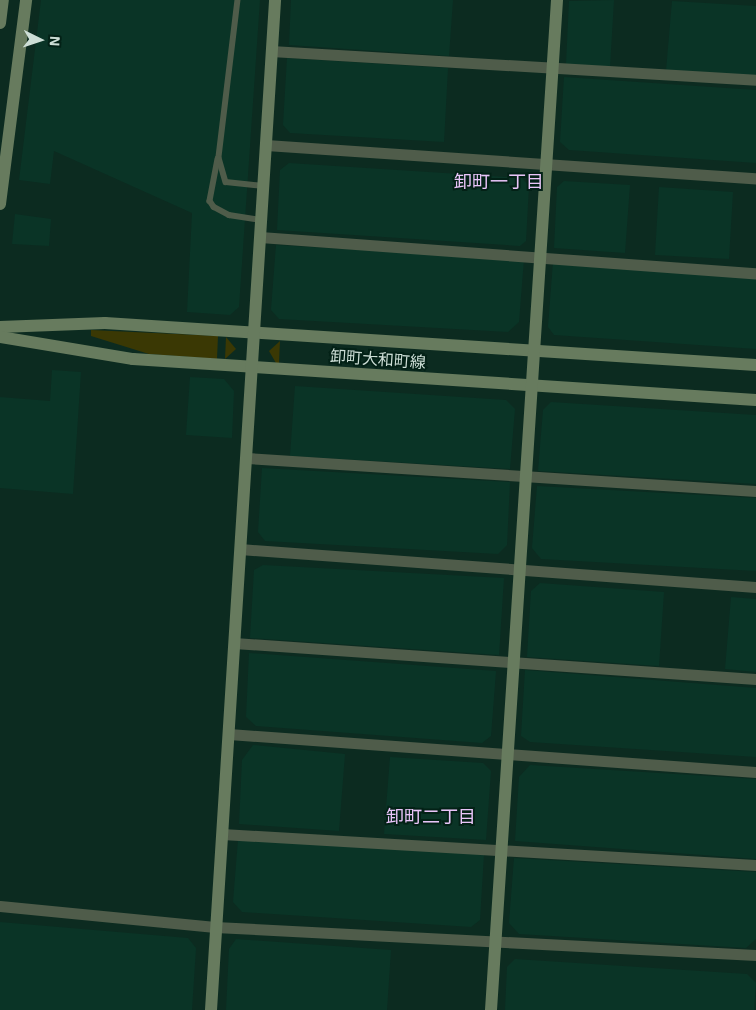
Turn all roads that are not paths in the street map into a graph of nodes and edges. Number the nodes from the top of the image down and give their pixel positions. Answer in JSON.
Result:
{"nodes":[{"id":1,"x":26,"y":0,"type":"edge"},
{"id":2,"x":238,"y":0,"type":"edge"},
{"id":3,"x":275,"y":0,"type":"edge"},
{"id":4,"x":557,"y":0,"type":"edge"},
{"id":5,"x":271,"y":51,"type":"junction"},
{"id":6,"x":552,"y":70,"type":"junction"},
{"id":7,"x":756,"y":80,"type":"edge"},
{"id":8,"x":266,"y":145,"type":"junction"},
{"id":9,"x":219,"y":158,"type":"junction"},
{"id":10,"x":546,"y":164,"type":"junction"},
{"id":11,"x":756,"y":178,"type":"edge"},
{"id":12,"x":264,"y":186,"type":"junction"},
{"id":13,"x":0,"y":204,"type":"edge"},
{"id":14,"x":262,"y":220,"type":"junction"},
{"id":15,"x":260,"y":237,"type":"junction"},
{"id":16,"x":540,"y":256,"type":"junction"},
{"id":17,"x":756,"y":273,"type":"edge"},
{"id":18,"x":0,"y":327,"type":"edge"},
{"id":19,"x":254,"y":332,"type":"junction"},
{"id":20,"x":0,"y":336,"type":"edge"},
{"id":21,"x":534,"y":351,"type":"junction"},
{"id":22,"x":756,"y":365,"type":"edge"},
{"id":23,"x":252,"y":366,"type":"junction"},
{"id":24,"x":532,"y":386,"type":"junction"},
{"id":25,"x":756,"y":400,"type":"edge"},
{"id":26,"x":246,"y":458,"type":"junction"},
{"id":27,"x":526,"y":476,"type":"junction"},
{"id":28,"x":756,"y":492,"type":"edge"},
{"id":29,"x":240,"y":550,"type":"junction"},
{"id":30,"x":520,"y":567,"type":"junction"},
{"id":31,"x":756,"y":587,"type":"edge"},
{"id":32,"x":234,"y":643,"type":"junction"},
{"id":33,"x":513,"y":662,"type":"junction"},
{"id":34,"x":756,"y":679,"type":"edge"},
{"id":35,"x":229,"y":734,"type":"junction"},
{"id":36,"x":507,"y":752,"type":"junction"},
{"id":37,"x":756,"y":772,"type":"edge"},
{"id":38,"x":222,"y":834,"type":"junction"},
{"id":39,"x":501,"y":847,"type":"junction"},
{"id":40,"x":756,"y":865,"type":"edge"},
{"id":41,"x":0,"y":906,"type":"edge"},
{"id":42,"x":215,"y":927,"type":"junction"},
{"id":43,"x":495,"y":944,"type":"junction"},
{"id":44,"x":756,"y":955,"type":"edge"},
{"id":45,"x":211,"y":1010,"type":"edge"},
{"id":46,"x":491,"y":1010,"type":"edge"}],
"edges":[{"from":1,"to":13,"type":"street"},
{"from":2,"to":9,"type":"lane"},
{"from":3,"to":5,"type":"street"},
{"from":4,"to":6,"type":"street"},
{"from":5,"to":6,"type":"street"},
{"from":5,"to":8,"type":"street"},
{"from":6,"to":7,"type":"street"},
{"from":6,"to":10,"type":"street"},
{"from":8,"to":10,"type":"street"},
{"from":8,"to":12,"type":"street"},
{"from":9,"to":12,"type":"lane"},
{"from":9,"to":14,"type":"lane"},
{"from":10,"to":11,"type":"street"},
{"from":10,"to":16,"type":"street"},
{"from":12,"to":14,"type":"street"},
{"from":14,"to":15,"type":"street"},
{"from":15,"to":16,"type":"street"},
{"from":15,"to":19,"type":"street"},
{"from":16,"to":17,"type":"street"},
{"from":16,"to":21,"type":"street"},
{"from":18,"to":19,"type":"street","name":"卸町大和町線"},
{"from":19,"to":21,"type":"street","name":"卸町大和町線"},
{"from":19,"to":23,"type":"street"},
{"from":20,"to":23,"type":"street","name":"卸町大和町線"},
{"from":21,"to":22,"type":"street","name":"卸町大和町線"},
{"from":21,"to":24,"type":"street"},
{"from":23,"to":24,"type":"street","name":"卸町大和町線"},
{"from":23,"to":26,"type":"street"},
{"from":24,"to":25,"type":"street","name":"卸町大和町線"},
{"from":24,"to":27,"type":"street"},
{"from":26,"to":27,"type":"street"},
{"from":26,"to":29,"type":"street"},
{"from":27,"to":28,"type":"street"},
{"from":27,"to":30,"type":"street"},
{"from":29,"to":30,"type":"street"},
{"from":29,"to":32,"type":"street"},
{"from":30,"to":31,"type":"street"},
{"from":30,"to":33,"type":"street"},
{"from":32,"to":33,"type":"street"},
{"from":32,"to":35,"type":"street"},
{"from":33,"to":34,"type":"street"},
{"from":33,"to":36,"type":"street"},
{"from":35,"to":36,"type":"street"},
{"from":35,"to":38,"type":"street"},
{"from":36,"to":37,"type":"street"},
{"from":36,"to":39,"type":"street"},
{"from":38,"to":39,"type":"street"},
{"from":38,"to":42,"type":"street"},
{"from":39,"to":40,"type":"street"},
{"from":39,"to":43,"type":"street"},
{"from":41,"to":42,"type":"street"},
{"from":42,"to":43,"type":"street"},
{"from":42,"to":45,"type":"street"},
{"from":43,"to":44,"type":"street"},
{"from":43,"to":46,"type":"street"}]}
